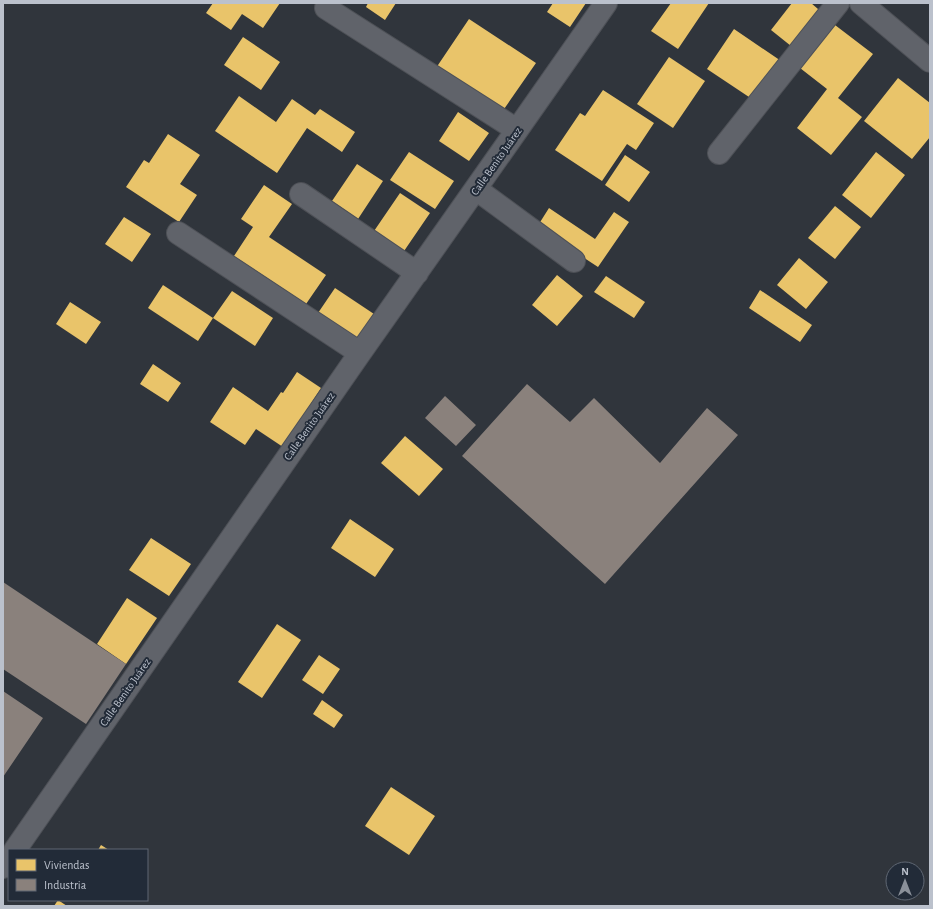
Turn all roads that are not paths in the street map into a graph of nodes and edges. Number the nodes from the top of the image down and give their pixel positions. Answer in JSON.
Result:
{"nodes":[{"id":1,"x":606,"y":3,"type":"edge"},
{"id":2,"x":838,"y":3,"type":"edge"},
{"id":3,"x":861,"y":3,"type":"edge"},
{"id":4,"x":326,"y":8,"type":"dead end"},
{"id":5,"x":930,"y":61,"type":"edge"},
{"id":6,"x":517,"y":130,"type":"junction"},
{"id":7,"x":719,"y":153,"type":"dead end"},
{"id":8,"x":476,"y":189,"type":"junction"},
{"id":9,"x":301,"y":194,"type":"dead end"},
{"id":10,"x":178,"y":233,"type":"dead end"},
{"id":11,"x":574,"y":261,"type":"dead end"},
{"id":12,"x":417,"y":273,"type":"junction"},
{"id":13,"x":360,"y":353,"type":"junction"},
{"id":14,"x":16,"y":849,"type":"edge"}],
"edges":[{"from":1,"to":6,"type":"street","name":"Calle Benito Juárez"},
{"from":2,"to":7,"type":"street"},
{"from":3,"to":5,"type":"street"},
{"from":4,"to":6,"type":"street"},
{"from":6,"to":8,"type":"street","name":"Calle Benito Juárez"},
{"from":8,"to":11,"type":"street"},
{"from":8,"to":12,"type":"street","name":"Calle Benito Juárez"},
{"from":9,"to":12,"type":"street"},
{"from":10,"to":13,"type":"street"},
{"from":12,"to":13,"type":"street","name":"Calle Benito Juárez"},
{"from":13,"to":14,"type":"street","name":"Calle Benito Juárez"}]}
